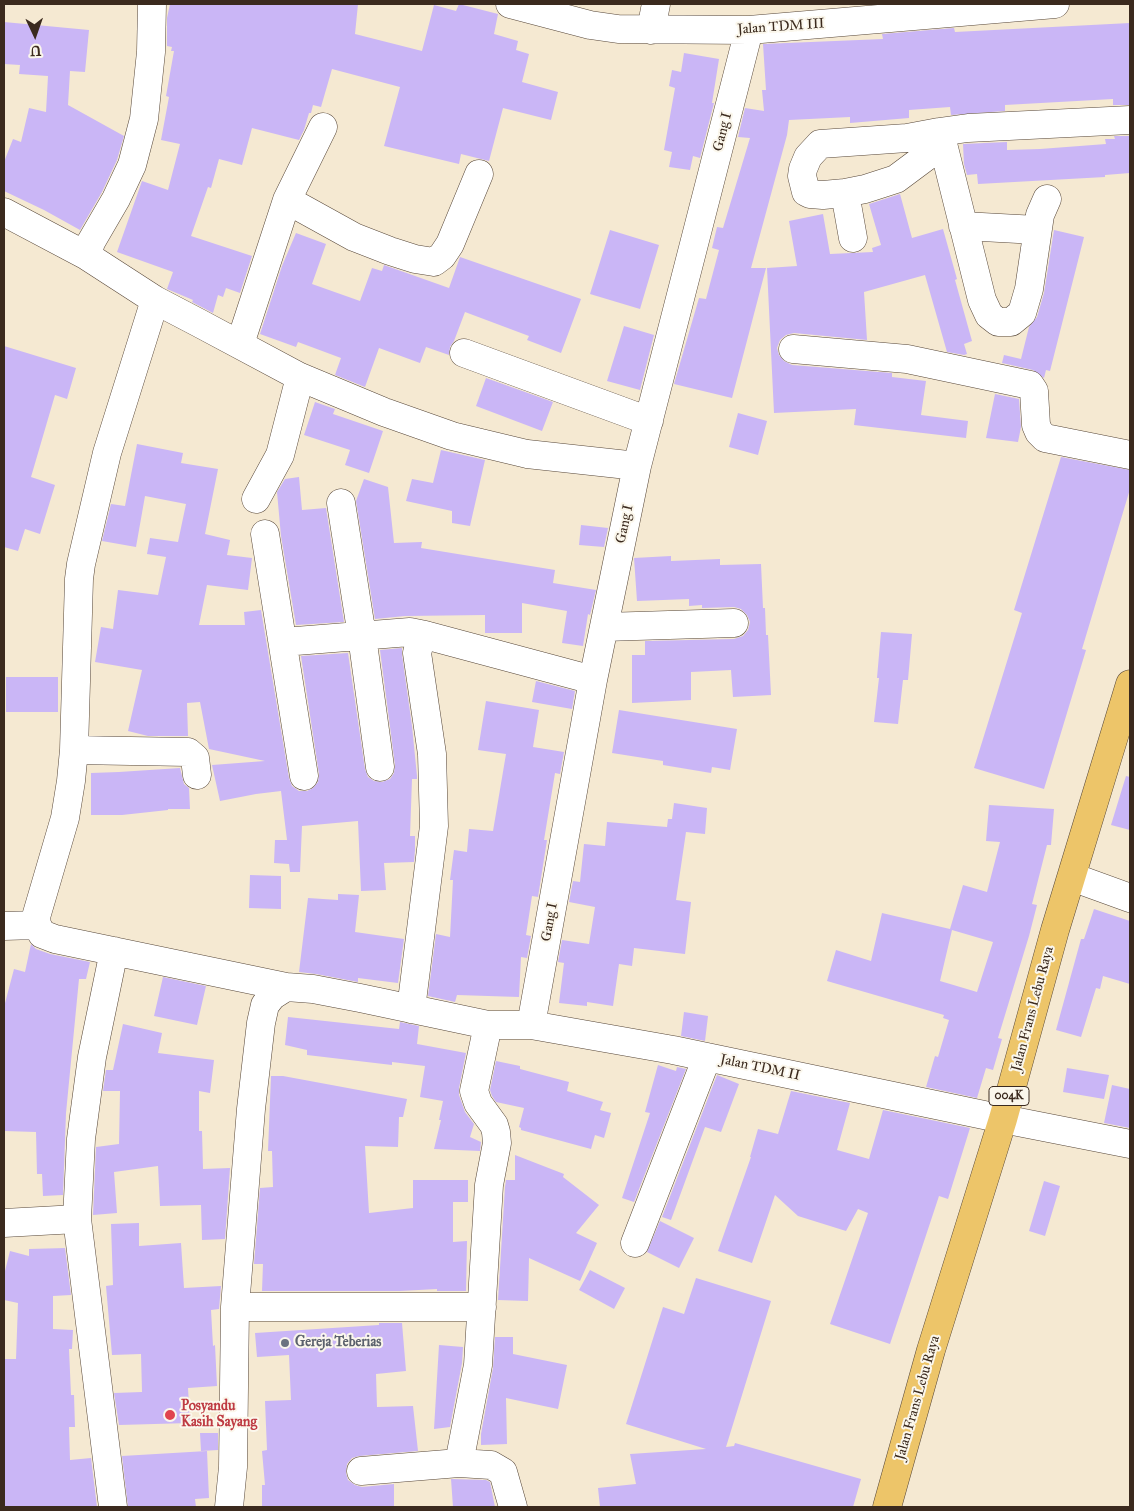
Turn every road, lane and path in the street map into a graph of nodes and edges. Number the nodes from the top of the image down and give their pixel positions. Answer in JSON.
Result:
{"nodes":[{"id":1,"x":152,"y":4,"type":"edge"},
{"id":2,"x":510,"y":4,"type":"edge"},
{"id":3,"x":656,"y":4,"type":"edge"},
{"id":4,"x":1054,"y":4,"type":"edge"},
{"id":5,"x":651,"y":30,"type":"junction"},
{"id":6,"x":749,"y":30,"type":"junction"},
{"id":7,"x":1130,"y":120,"type":"edge"},
{"id":8,"x":323,"y":127,"type":"dead end"},
{"id":9,"x":941,"y":138,"type":"junction"},
{"id":10,"x":479,"y":174,"type":"dead end"},
{"id":11,"x":845,"y":193,"type":"junction"},
{"id":12,"x":1047,"y":199,"type":"dead end"},
{"id":13,"x":287,"y":200,"type":"junction"},
{"id":14,"x":4,"y":212,"type":"edge"},
{"id":15,"x":963,"y":226,"type":"junction"},
{"id":16,"x":1037,"y":230,"type":"junction"},
{"id":17,"x":853,"y":238,"type":"dead end"},
{"id":18,"x":88,"y":256,"type":"junction"},
{"id":19,"x":156,"y":300,"type":"junction"},
{"id":20,"x":240,"y":344,"type":"junction"},
{"id":21,"x":793,"y":349,"type":"dead end"},
{"id":22,"x":464,"y":353,"type":"dead end"},
{"id":23,"x":300,"y":376,"type":"junction"},
{"id":24,"x":649,"y":421,"type":"junction"},
{"id":25,"x":1130,"y":455,"type":"edge"},
{"id":26,"x":637,"y":466,"type":"junction"},
{"id":27,"x":256,"y":498,"type":"dead end"},
{"id":28,"x":341,"y":503,"type":"dead end"},
{"id":29,"x":265,"y":534,"type":"dead end"},
{"id":30,"x":734,"y":622,"type":"dead end"},
{"id":31,"x":604,"y":627,"type":"junction"},
{"id":32,"x":425,"y":635,"type":"junction"},
{"id":33,"x":362,"y":636,"type":"junction"},
{"id":34,"x":283,"y":642,"type":"junction"},
{"id":35,"x":593,"y":680,"type":"junction"},
{"id":36,"x":1130,"y":684,"type":"edge"},
{"id":37,"x":74,"y":750,"type":"junction"},
{"id":38,"x":380,"y":767,"type":"dead end"},
{"id":39,"x":197,"y":775,"type":"dead end"},
{"id":40,"x":304,"y":776,"type":"dead end"},
{"id":41,"x":1072,"y":877,"type":"junction"},
{"id":42,"x":1130,"y":898,"type":"edge"},
{"id":43,"x":37,"y":925,"type":"junction"},
{"id":44,"x":4,"y":926,"type":"edge"},
{"id":45,"x":114,"y":951,"type":"junction"},
{"id":46,"x":286,"y":987,"type":"junction"},
{"id":47,"x":411,"y":1009,"type":"junction"},
{"id":48,"x":488,"y":1025,"type":"junction"},
{"id":49,"x":524,"y":1025,"type":"junction"},
{"id":50,"x":707,"y":1057,"type":"junction"},
{"id":51,"x":1003,"y":1119,"type":"junction"},
{"id":52,"x":1130,"y":1144,"type":"edge"},
{"id":53,"x":77,"y":1220,"type":"junction"},
{"id":54,"x":4,"y":1223,"type":"edge"},
{"id":55,"x":635,"y":1243,"type":"dead end"},
{"id":56,"x":235,"y":1307,"type":"junction"},
{"id":57,"x":482,"y":1308,"type":"junction"},
{"id":58,"x":459,"y":1463,"type":"junction"},
{"id":59,"x":361,"y":1472,"type":"dead end"},
{"id":60,"x":112,"y":1507,"type":"edge"},
{"id":61,"x":229,"y":1507,"type":"edge"},
{"id":62,"x":513,"y":1507,"type":"edge"},
{"id":63,"x":887,"y":1507,"type":"edge"}],
"edges":[{"from":1,"to":18,"type":"street"},
{"from":2,"to":5,"type":"street","name":"Jalan TDM III"},
{"from":3,"to":5,"type":"street"},
{"from":4,"to":6,"type":"street","name":"Jalan TDM III"},
{"from":5,"to":6,"type":"street","name":"Jalan TDM III"},
{"from":6,"to":24,"type":"street","name":"Gang I"},
{"from":7,"to":9,"type":"street"},
{"from":8,"to":13,"type":"street"},
{"from":9,"to":11,"type":"street"},
{"from":9,"to":11,"type":"street"},
{"from":9,"to":15,"type":"street"},
{"from":10,"to":13,"type":"street"},
{"from":11,"to":17,"type":"street"},
{"from":12,"to":16,"type":"street"},
{"from":13,"to":20,"type":"street"},
{"from":14,"to":18,"type":"street"},
{"from":15,"to":16,"type":"street"},
{"from":15,"to":16,"type":"street"},
{"from":18,"to":19,"type":"street"},
{"from":19,"to":20,"type":"street"},
{"from":19,"to":37,"type":"street"},
{"from":20,"to":23,"type":"street"},
{"from":21,"to":25,"type":"street"},
{"from":22,"to":24,"type":"street"},
{"from":23,"to":26,"type":"street"},
{"from":23,"to":27,"type":"street"},
{"from":24,"to":26,"type":"street","name":"Gang I"},
{"from":26,"to":31,"type":"street","name":"Gang I"},
{"from":28,"to":33,"type":"street"},
{"from":29,"to":34,"type":"street"},
{"from":30,"to":31,"type":"street"},
{"from":31,"to":35,"type":"street","name":"Gang I"},
{"from":32,"to":33,"type":"street"},
{"from":32,"to":35,"type":"street"},
{"from":32,"to":47,"type":"street"},
{"from":33,"to":34,"type":"street"},
{"from":33,"to":38,"type":"street"},
{"from":34,"to":40,"type":"street"},
{"from":35,"to":49,"type":"street","name":"Gang I"},
{"from":36,"to":41,"type":"main road","name":"Jalan Frans Lebu Raya","number":"004K"},
{"from":37,"to":39,"type":"street"},
{"from":37,"to":43,"type":"street"},
{"from":41,"to":42,"type":"street"},
{"from":41,"to":51,"type":"main road","name":"Jalan Frans Lebu Raya","number":"004K"},
{"from":43,"to":44,"type":"street"},
{"from":43,"to":45,"type":"street","name":"Jalan TDM II"},
{"from":45,"to":46,"type":"street","name":"Jalan TDM II"},
{"from":45,"to":53,"type":"street"},
{"from":46,"to":47,"type":"street","name":"Jalan TDM II"},
{"from":46,"to":56,"type":"street"},
{"from":47,"to":48,"type":"street","name":"Jalan TDM II"},
{"from":48,"to":49,"type":"street","name":"Jalan TDM II"},
{"from":48,"to":57,"type":"street"},
{"from":49,"to":50,"type":"street","name":"Jalan TDM II"},
{"from":50,"to":51,"type":"street","name":"Jalan TDM II"},
{"from":50,"to":55,"type":"street"},
{"from":51,"to":52,"type":"street","name":"Jalan TDM II"},
{"from":51,"to":63,"type":"main road","name":"Jalan Frans Lebu Raya","number":"004K"},
{"from":53,"to":54,"type":"street"},
{"from":53,"to":60,"type":"street"},
{"from":56,"to":57,"type":"street"},
{"from":56,"to":61,"type":"street"},
{"from":57,"to":58,"type":"street"},
{"from":58,"to":59,"type":"street"},
{"from":58,"to":62,"type":"street"}]}
